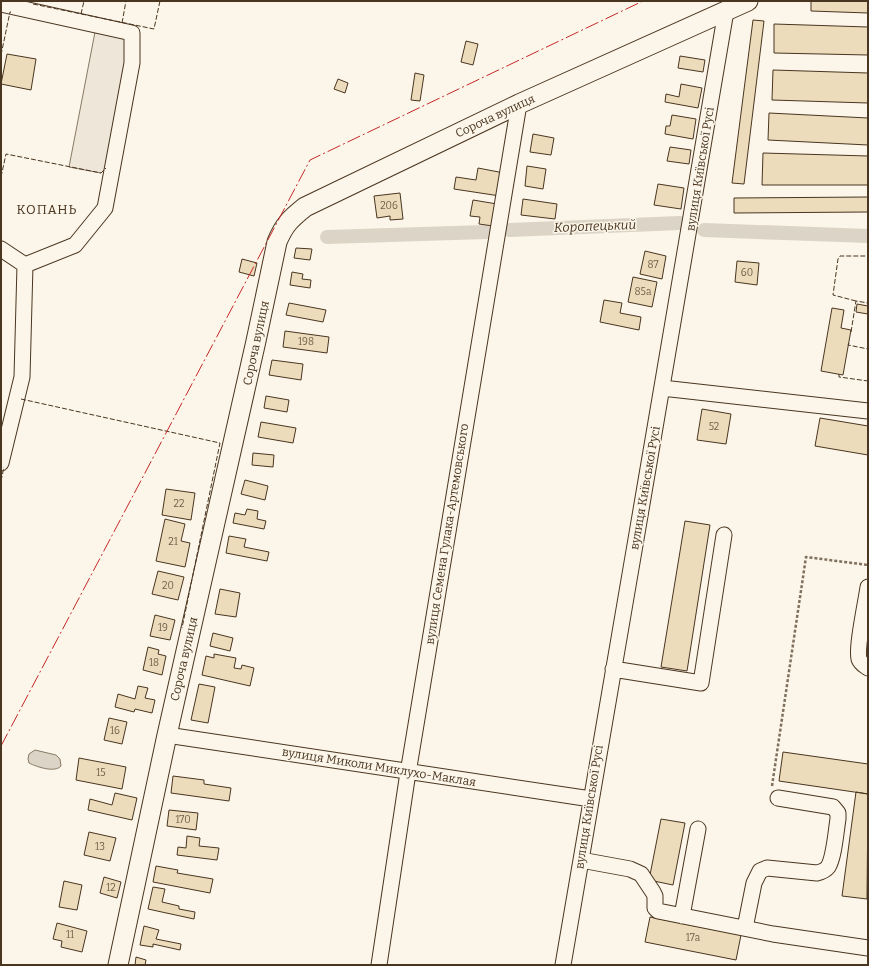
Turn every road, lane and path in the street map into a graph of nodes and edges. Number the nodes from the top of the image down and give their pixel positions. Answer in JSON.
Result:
{"nodes":[{"id":1,"x":748,"y":1,"type":"edge"},
{"id":2,"x":1,"y":4,"type":"edge"},
{"id":3,"x":726,"y":11,"type":"junction"},
{"id":4,"x":519,"y":104,"type":"junction"},
{"id":5,"x":1,"y":249,"type":"edge"},
{"id":6,"x":25,"y":265,"type":"junction"},
{"id":7,"x":662,"y":388,"type":"junction"},
{"id":8,"x":868,"y":411,"type":"edge"},
{"id":9,"x":1,"y":463,"type":"edge"},
{"id":10,"x":724,"y":535,"type":"dead end"},
{"id":11,"x":868,"y":565,"type":"edge"},
{"id":12,"x":868,"y":587,"type":"edge"},
{"id":13,"x":868,"y":668,"type":"edge"},
{"id":14,"x":613,"y":669,"type":"junction"},
{"id":15,"x":167,"y":735,"type":"junction"},
{"id":16,"x":408,"y":772,"type":"junction"},
{"id":17,"x":778,"y":798,"type":"joint"},
{"id":18,"x":591,"y":799,"type":"junction"},
{"id":19,"x":698,"y":829,"type":"dead end"},
{"id":20,"x":581,"y":860,"type":"junction"},
{"id":21,"x":682,"y":916,"type":"junction"},
{"id":22,"x":745,"y":928,"type":"junction"},
{"id":23,"x":868,"y":948,"type":"edge"},
{"id":24,"x":118,"y":965,"type":"edge"},
{"id":25,"x":379,"y":965,"type":"edge"},
{"id":26,"x":563,"y":965,"type":"edge"}],
"edges":[{"from":1,"to":3,"type":"main road","name":"Сороча вулиця"},
{"from":2,"to":6,"type":"street"},
{"from":3,"to":4,"type":"main road","name":"Сороча вулиця"},
{"from":3,"to":7,"type":"street","name":"вулиця Київської Русі"},
{"from":4,"to":15,"type":"main road","name":"Сороча вулиця"},
{"from":4,"to":16,"type":"street","name":"вулиця Семена Гулака-Артемовського"},
{"from":5,"to":6,"type":"street"},
{"from":6,"to":9,"type":"street"},
{"from":7,"to":8,"type":"street"},
{"from":7,"to":14,"type":"street","name":"вулиця Київської Русі"},
{"from":10,"to":14,"type":"street"},
{"from":11,"to":17,"type":"path"},
{"from":12,"to":13,"type":"street"},
{"from":14,"to":18,"type":"street","name":"вулиця Київської Русі"},
{"from":15,"to":16,"type":"street","name":"вулиця Миколи Миклухо-Маклая"},
{"from":15,"to":24,"type":"main road","name":"Сороча вулиця"},
{"from":16,"to":18,"type":"street","name":"вулиця Миколи Миклухо-Маклая"},
{"from":16,"to":25,"type":"street","name":"вулиця Семена Гулака-Артемовського"},
{"from":17,"to":22,"type":"street"},
{"from":18,"to":20,"type":"street","name":"вулиця Київської Русі"},
{"from":19,"to":21,"type":"street"},
{"from":20,"to":21,"type":"street"},
{"from":20,"to":26,"type":"street","name":"вулиця Київської Русі"},
{"from":21,"to":22,"type":"street"},
{"from":22,"to":23,"type":"street"}]}
